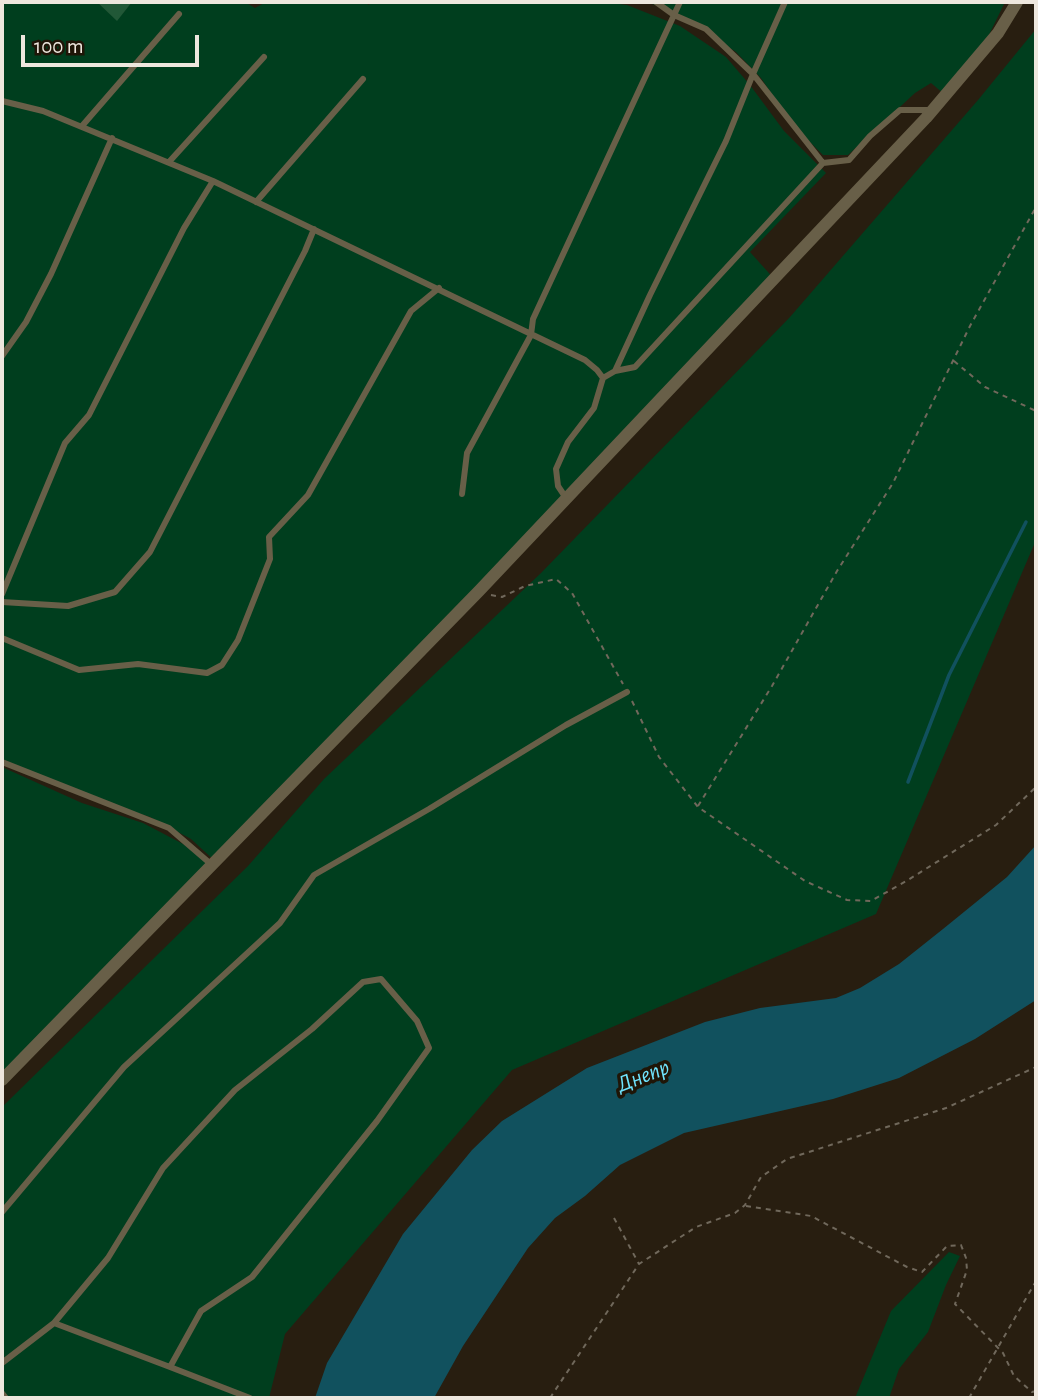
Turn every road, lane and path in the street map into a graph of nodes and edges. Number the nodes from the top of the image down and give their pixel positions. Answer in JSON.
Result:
{"nodes":[{"id":1,"x":656,"y":2,"type":"edge"},
{"id":2,"x":680,"y":2,"type":"edge"},
{"id":3,"x":785,"y":2,"type":"edge"},
{"id":4,"x":1017,"y":2,"type":"edge"},
{"id":5,"x":179,"y":14,"type":"dead end"},
{"id":6,"x":674,"y":15,"type":"junction"},
{"id":7,"x":264,"y":57,"type":"dead end"},
{"id":8,"x":753,"y":74,"type":"junction"},
{"id":9,"x":363,"y":79,"type":"dead end"},
{"id":10,"x":2,"y":101,"type":"edge"},
{"id":11,"x":933,"y":110,"type":"junction"},
{"id":12,"x":82,"y":126,"type":"junction"},
{"id":13,"x":112,"y":138,"type":"junction"},
{"id":14,"x":169,"y":162,"type":"junction"},
{"id":15,"x":823,"y":163,"type":"junction"},
{"id":16,"x":213,"y":181,"type":"junction"},
{"id":17,"x":256,"y":202,"type":"junction"},
{"id":18,"x":1036,"y":207,"type":"edge"},
{"id":19,"x":314,"y":229,"type":"junction"},
{"id":20,"x":439,"y":288,"type":"junction"},
{"id":21,"x":531,"y":335,"type":"junction"},
{"id":22,"x":2,"y":356,"type":"edge"},
{"id":23,"x":954,"y":360,"type":"junction"},
{"id":24,"x":615,"y":371,"type":"junction"},
{"id":25,"x":603,"y":378,"type":"junction"},
{"id":26,"x":1036,"y":411,"type":"edge"},
{"id":27,"x":462,"y":494,"type":"dead end"},
{"id":28,"x":567,"y":500,"type":"junction"},
{"id":29,"x":479,"y":592,"type":"junction"},
{"id":30,"x":2,"y":594,"type":"edge"},
{"id":31,"x":2,"y":602,"type":"edge"},
{"id":32,"x":2,"y":638,"type":"edge"},
{"id":33,"x":627,"y":692,"type":"junction"},
{"id":34,"x":2,"y":762,"type":"edge"},
{"id":35,"x":1036,"y":787,"type":"edge"},
{"id":36,"x":698,"y":807,"type":"junction"},
{"id":37,"x":212,"y":865,"type":"junction"},
{"id":38,"x":1036,"y":1067,"type":"edge"},
{"id":39,"x":2,"y":1080,"type":"edge"},
{"id":40,"x":745,"y":1205,"type":"junction"},
{"id":41,"x":2,"y":1212,"type":"edge"},
{"id":42,"x":614,"y":1218,"type":"dead end"},
{"id":43,"x":639,"y":1265,"type":"junction"},
{"id":44,"x":1036,"y":1281,"type":"edge"},
{"id":45,"x":54,"y":1323,"type":"junction"},
{"id":46,"x":997,"y":1347,"type":"junction"},
{"id":47,"x":2,"y":1363,"type":"edge"},
{"id":48,"x":170,"y":1367,"type":"junction"},
{"id":49,"x":1036,"y":1391,"type":"edge"},
{"id":50,"x":2,"y":1393,"type":"edge"},
{"id":51,"x":6,"y":1398,"type":"edge"},
{"id":52,"x":250,"y":1398,"type":"edge"},
{"id":53,"x":550,"y":1398,"type":"edge"},
{"id":54,"x":970,"y":1398,"type":"edge"}],
"edges":[{"from":1,"to":6,"type":"lane"},
{"from":2,"to":6,"type":"lane"},
{"from":3,"to":8,"type":"lane"},
{"from":4,"to":11,"type":"street"},
{"from":5,"to":12,"type":"lane"},
{"from":6,"to":8,"type":"lane"},
{"from":6,"to":21,"type":"lane"},
{"from":7,"to":14,"type":"lane"},
{"from":8,"to":15,"type":"lane"},
{"from":8,"to":24,"type":"lane"},
{"from":9,"to":17,"type":"lane"},
{"from":10,"to":12,"type":"lane"},
{"from":11,"to":15,"type":"lane"},
{"from":11,"to":28,"type":"street"},
{"from":12,"to":13,"type":"lane"},
{"from":13,"to":14,"type":"lane"},
{"from":13,"to":22,"type":"lane"},
{"from":14,"to":16,"type":"lane"},
{"from":15,"to":24,"type":"lane"},
{"from":16,"to":17,"type":"lane"},
{"from":16,"to":30,"type":"lane"},
{"from":17,"to":19,"type":"lane"},
{"from":18,"to":23,"type":"path"},
{"from":19,"to":20,"type":"lane"},
{"from":19,"to":31,"type":"lane"},
{"from":20,"to":21,"type":"lane"},
{"from":20,"to":32,"type":"lane"},
{"from":21,"to":25,"type":"lane"},
{"from":21,"to":27,"type":"lane"},
{"from":23,"to":26,"type":"path"},
{"from":23,"to":36,"type":"path"},
{"from":24,"to":25,"type":"lane"},
{"from":25,"to":28,"type":"lane"},
{"from":28,"to":29,"type":"street"},
{"from":29,"to":33,"type":"path"},
{"from":29,"to":37,"type":"street"},
{"from":33,"to":36,"type":"path"},
{"from":33,"to":41,"type":"lane"},
{"from":34,"to":37,"type":"lane"},
{"from":35,"to":36,"type":"path"},
{"from":37,"to":39,"type":"street"},
{"from":38,"to":40,"type":"path"},
{"from":40,"to":43,"type":"path"},
{"from":40,"to":46,"type":"path"},
{"from":42,"to":43,"type":"path"},
{"from":43,"to":53,"type":"path"},
{"from":44,"to":46,"type":"path"},
{"from":45,"to":47,"type":"lane"},
{"from":45,"to":48,"type":"lane"},
{"from":45,"to":48,"type":"lane"},
{"from":46,"to":49,"type":"path"},
{"from":46,"to":54,"type":"path"},
{"from":48,"to":52,"type":"lane"},
{"from":50,"to":51,"type":"lane"}]}
